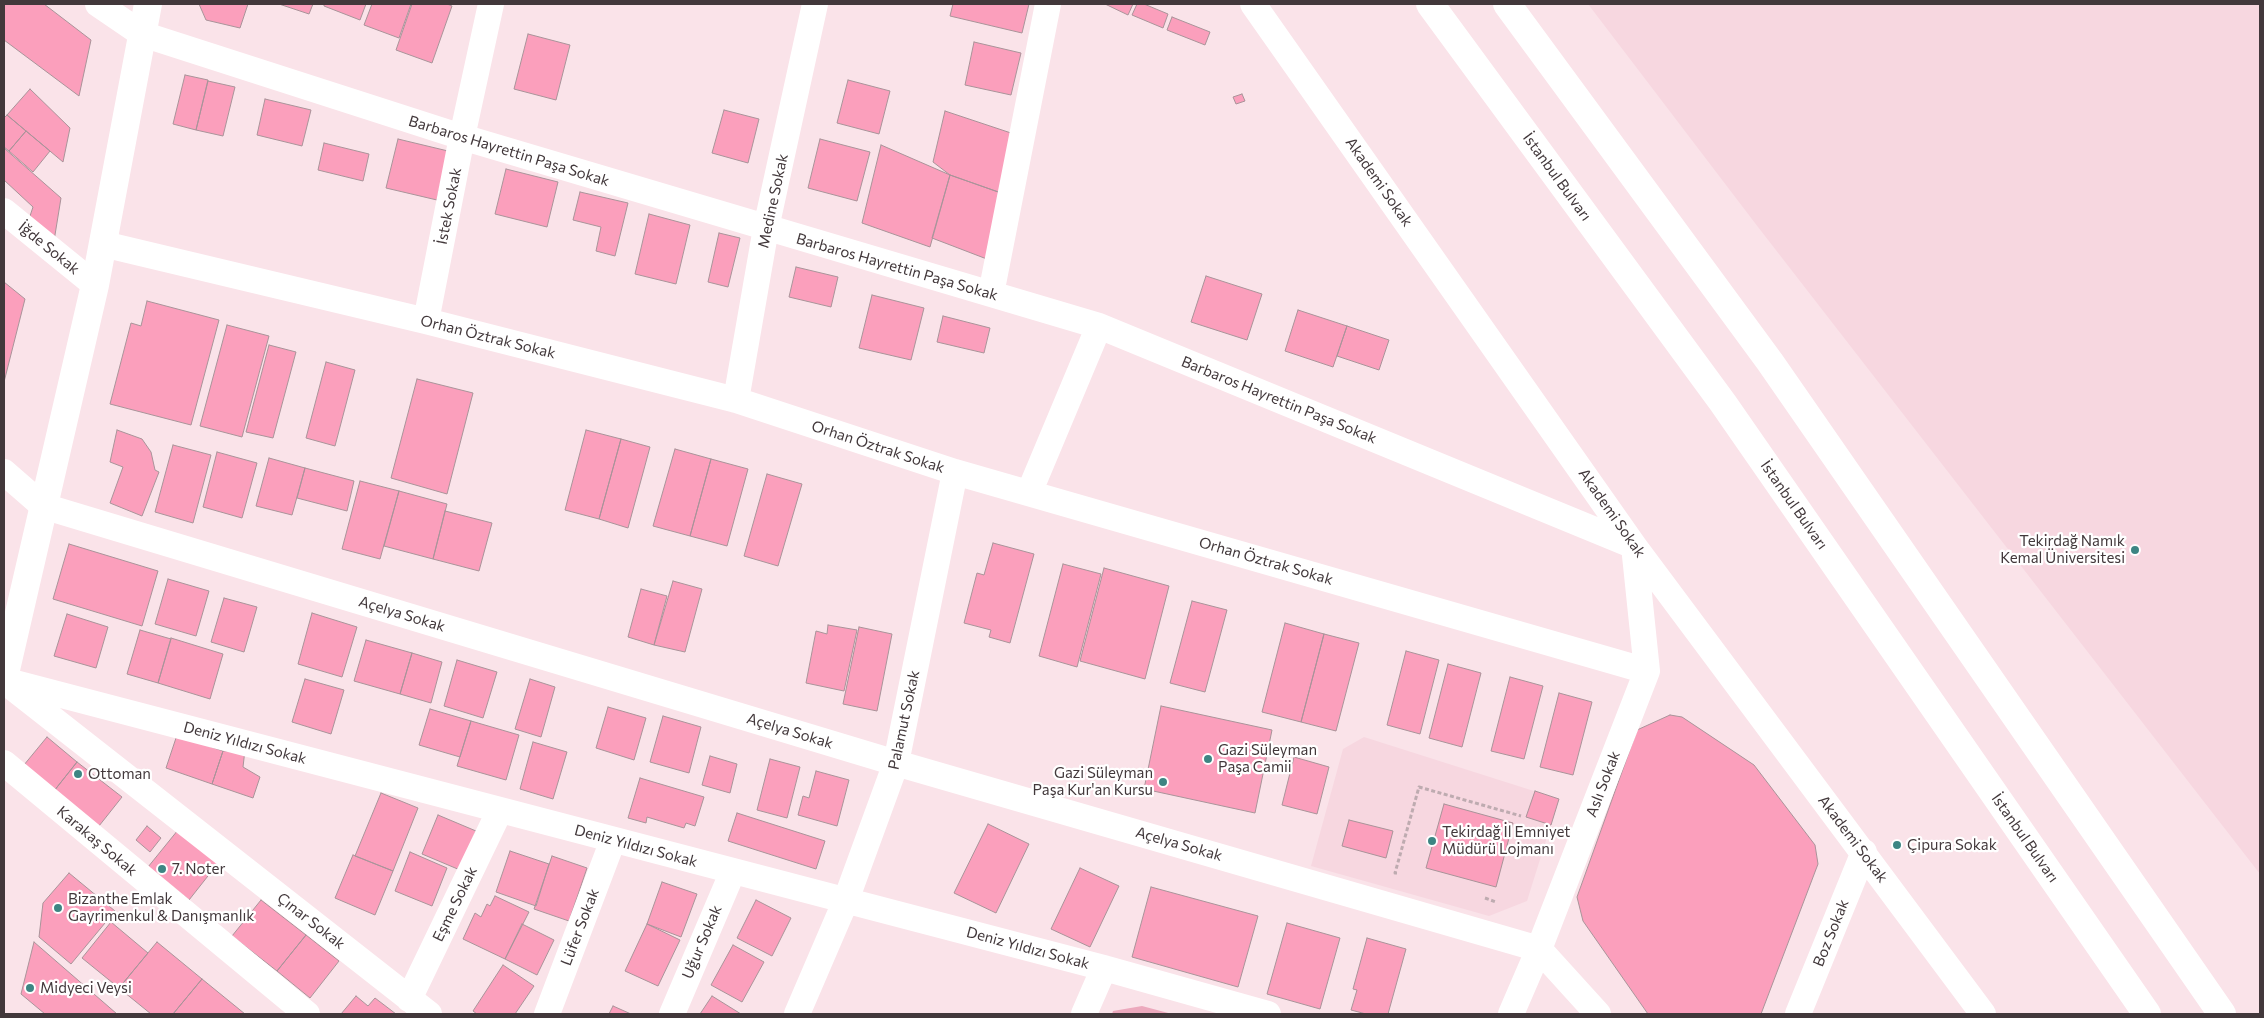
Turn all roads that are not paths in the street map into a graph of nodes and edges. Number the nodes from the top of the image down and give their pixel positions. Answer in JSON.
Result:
{"nodes":[{"id":1,"x":98,"y":4,"type":"edge"},
{"id":2,"x":148,"y":4,"type":"edge"},
{"id":3,"x":491,"y":4,"type":"edge"},
{"id":4,"x":815,"y":4,"type":"edge"},
{"id":5,"x":1048,"y":4,"type":"edge"},
{"id":6,"x":1253,"y":4,"type":"edge"},
{"id":7,"x":1430,"y":4,"type":"edge"},
{"id":8,"x":1507,"y":4,"type":"edge"},
{"id":9,"x":142,"y":34,"type":"junction"},
{"id":10,"x":462,"y":138,"type":"junction"},
{"id":11,"x":4,"y":211,"type":"edge"},
{"id":12,"x":766,"y":228,"type":"junction"},
{"id":13,"x":103,"y":244,"type":"junction"},
{"id":14,"x":95,"y":285,"type":"junction"},
{"id":15,"x":991,"y":294,"type":"junction"},
{"id":16,"x":426,"y":321,"type":"junction"},
{"id":17,"x":1099,"y":326,"type":"junction"},
{"id":18,"x":736,"y":400,"type":"junction"},
{"id":19,"x":4,"y":472,"type":"edge"},
{"id":20,"x":955,"y":472,"type":"junction"},
{"id":21,"x":1029,"y":493,"type":"junction"},
{"id":22,"x":43,"y":506,"type":"junction"},
{"id":23,"x":1634,"y":546,"type":"junction"},
{"id":24,"x":1647,"y":671,"type":"junction"},
{"id":25,"x":4,"y":679,"type":"edge"},
{"id":26,"x":4,"y":763,"type":"edge"},
{"id":27,"x":896,"y":763,"type":"junction"},
{"id":28,"x":500,"y":810,"type":"junction"},
{"id":29,"x":614,"y":840,"type":"junction"},
{"id":30,"x":1864,"y":852,"type":"junction"},
{"id":31,"x":733,"y":871,"type":"junction"},
{"id":32,"x":846,"y":900,"type":"junction"},
{"id":33,"x":1539,"y":948,"type":"junction"},
{"id":34,"x":1104,"y":968,"type":"junction"},
{"id":35,"x":419,"y":1006,"type":"edge"},
{"id":36,"x":307,"y":1014,"type":"edge"},
{"id":37,"x":547,"y":1014,"type":"edge"},
{"id":38,"x":672,"y":1014,"type":"edge"},
{"id":39,"x":797,"y":1014,"type":"edge"},
{"id":40,"x":1084,"y":1014,"type":"edge"},
{"id":41,"x":1268,"y":1014,"type":"edge"},
{"id":42,"x":1511,"y":1014,"type":"edge"},
{"id":43,"x":1598,"y":1014,"type":"edge"},
{"id":44,"x":1798,"y":1014,"type":"edge"},
{"id":45,"x":1983,"y":1014,"type":"edge"},
{"id":46,"x":2147,"y":1014,"type":"edge"},
{"id":47,"x":2222,"y":1014,"type":"edge"}],
"edges":[{"from":1,"to":9,"type":"street","name":"Barbaros Hayrettin Paşa Sokak"},
{"from":2,"to":9,"type":"main road"},
{"from":3,"to":10,"type":"street","name":"İstek Sokak"},
{"from":4,"to":12,"type":"street","name":"Medine Sokak"},
{"from":5,"to":15,"type":"street"},
{"from":6,"to":23,"type":"street","name":"Akademi Sokak"},
{"from":7,"to":46,"type":"main road","name":"İstanbul Bulvarı"},
{"from":8,"to":47,"type":"main road"},
{"from":9,"to":10,"type":"street","name":"Barbaros Hayrettin Paşa Sokak"},
{"from":9,"to":13,"type":"main road"},
{"from":10,"to":12,"type":"street","name":"Barbaros Hayrettin Paşa Sokak"},
{"from":10,"to":16,"type":"street","name":"İstek Sokak"},
{"from":11,"to":14,"type":"street","name":"İğde Sokak"},
{"from":12,"to":15,"type":"street","name":"Barbaros Hayrettin Paşa Sokak"},
{"from":12,"to":18,"type":"street","name":"Medine Sokak"},
{"from":13,"to":14,"type":"main road"},
{"from":13,"to":16,"type":"street","name":"Orhan Öztrak Sokak"},
{"from":14,"to":22,"type":"main road"},
{"from":15,"to":17,"type":"street","name":"Barbaros Hayrettin Paşa Sokak"},
{"from":16,"to":18,"type":"street","name":"Orhan Öztrak Sokak"},
{"from":17,"to":21,"type":"street"},
{"from":17,"to":23,"type":"street","name":"Barbaros Hayrettin Paşa Sokak"},
{"from":18,"to":20,"type":"street","name":"Orhan Öztrak Sokak"},
{"from":19,"to":22,"type":"street"},
{"from":20,"to":21,"type":"street","name":"Orhan Öztrak Sokak"},
{"from":20,"to":27,"type":"street","name":"Palamut Sokak"},
{"from":21,"to":24,"type":"street","name":"Orhan Öztrak Sokak"},
{"from":22,"to":25,"type":"main road"},
{"from":22,"to":27,"type":"street","name":"Açelya Sokak"},
{"from":23,"to":24,"type":"street","name":"Aslı Sokak"},
{"from":23,"to":30,"type":"street","name":"Akademi Sokak"},
{"from":24,"to":33,"type":"street","name":"Aslı Sokak"},
{"from":25,"to":28,"type":"street","name":"Deniz Yıldızı Sokak"},
{"from":25,"to":35,"type":"street","name":"Çınar Sokak"},
{"from":26,"to":36,"type":"street","name":"Karakaş Sokak"},
{"from":27,"to":32,"type":"street","name":"Palamut Sokak"},
{"from":27,"to":33,"type":"street","name":"Açelya Sokak"},
{"from":28,"to":29,"type":"street","name":"Deniz Yıldızı Sokak"},
{"from":28,"to":35,"type":"street","name":"Eşme Sokak"},
{"from":29,"to":31,"type":"street","name":"Deniz Yıldızı Sokak"},
{"from":29,"to":37,"type":"street","name":"Lüfer Sokak"},
{"from":30,"to":44,"type":"street","name":"Boz Sokak"},
{"from":30,"to":45,"type":"street","name":"Akademi Sokak"},
{"from":31,"to":32,"type":"street","name":"Deniz Yıldızı Sokak"},
{"from":31,"to":38,"type":"street","name":"Uğur Sokak"},
{"from":32,"to":34,"type":"street","name":"Deniz Yıldızı Sokak"},
{"from":32,"to":39,"type":"street","name":"Palamut Sokak"},
{"from":33,"to":42,"type":"street","name":"Aslı Sokak"},
{"from":33,"to":43,"type":"street"},
{"from":34,"to":40,"type":"street"},
{"from":34,"to":41,"type":"street","name":"Deniz Yıldızı Sokak"}]}
